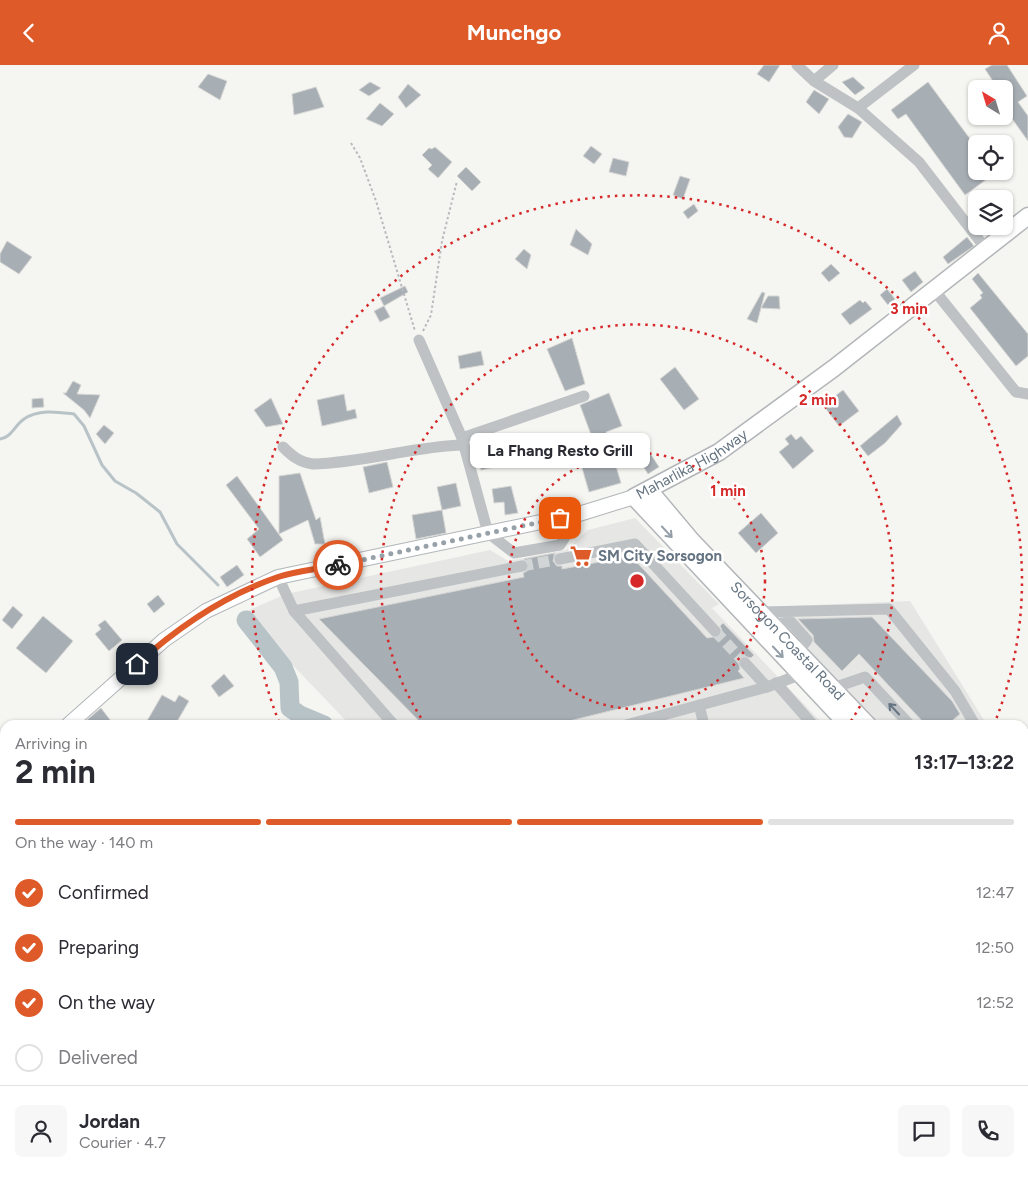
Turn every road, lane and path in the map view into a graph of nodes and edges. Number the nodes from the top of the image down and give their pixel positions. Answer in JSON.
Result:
{"nodes":[{"id":1,"x":797,"y":65,"type":"edge"},
{"id":2,"x":833,"y":65,"type":"edge"},
{"id":3,"x":914,"y":65,"type":"edge"},
{"id":4,"x":814,"y":81,"type":"junction"},
{"id":5,"x":858,"y":108,"type":"junction"},
{"id":6,"x":351,"y":143,"type":"dead end"},
{"id":7,"x":457,"y":181,"type":"dead end"},
{"id":8,"x":1028,"y":217,"type":"edge"},
{"id":9,"x":986,"y":249,"type":"junction"},
{"id":10,"x":934,"y":290,"type":"junction"},
{"id":11,"x":419,"y":340,"type":"junction"},
{"id":12,"x":1028,"y":394,"type":"edge"},
{"id":13,"x":584,"y":396,"type":"dead end"},
{"id":14,"x":463,"y":442,"type":"junction"},
{"id":15,"x":283,"y":447,"type":"dead end"},
{"id":16,"x":642,"y":493,"type":"junction"},
{"id":17,"x":579,"y":514,"type":"junction"},
{"id":18,"x":488,"y":533,"type":"junction"},
{"id":19,"x":560,"y":559,"type":"tunnel mouth"},
{"id":20,"x":522,"y":566,"type":"tunnel mouth"},
{"id":21,"x":278,"y":577,"type":"junction"},
{"id":22,"x":294,"y":611,"type":"junction"},
{"id":23,"x":768,"y":618,"type":"junction"},
{"id":24,"x":715,"y":631,"type":"tunnel mouth"},
{"id":25,"x":745,"y":663,"type":"tunnel mouth"},
{"id":26,"x":799,"y":675,"type":"junction"},
{"id":27,"x":771,"y":685,"type":"junction"},
{"id":28,"x":833,"y":688,"type":"junction"},
{"id":29,"x":699,"y":705,"type":"junction"},
{"id":30,"x":74,"y":720,"type":"edge"},
{"id":31,"x":390,"y":720,"type":"edge"},
{"id":32,"x":644,"y":720,"type":"edge"},
{"id":33,"x":703,"y":720,"type":"edge"},
{"id":34,"x":808,"y":720,"type":"edge"},
{"id":35,"x":843,"y":720,"type":"edge"},
{"id":36,"x":863,"y":720,"type":"edge"},
{"id":37,"x":905,"y":720,"type":"edge"},
{"id":38,"x":972,"y":720,"type":"edge"}],
"edges":[{"from":1,"to":4,"type":"street"},
{"from":2,"to":4,"type":"street"},
{"from":3,"to":5,"type":"street"},
{"from":4,"to":5,"type":"street"},
{"from":5,"to":9,"type":"street"},
{"from":6,"to":11,"type":"path"},
{"from":7,"to":11,"type":"path"},
{"from":8,"to":9,"type":"highway","name":"Maharlika Highway"},
{"from":9,"to":10,"type":"highway","name":"Maharlika Highway"},
{"from":10,"to":12,"type":"street"},
{"from":10,"to":16,"type":"highway","name":"Maharlika Highway"},
{"from":11,"to":14,"type":"street"},
{"from":13,"to":14,"type":"street"},
{"from":14,"to":15,"type":"street"},
{"from":14,"to":18,"type":"street"},
{"from":16,"to":17,"type":"main road","name":"Maharlika Highway"},
{"from":16,"to":23,"type":"highway","name":"Sorsogon Coastal Road"},
{"from":16,"to":26,"type":"highway","name":"Sorsogon Coastal Road","one_way":true},
{"from":17,"to":18,"type":"main road","name":"Maharlika Highway"},
{"from":17,"to":18,"type":"street"},
{"from":18,"to":21,"type":"main road","name":"Maharlika Highway"},
{"from":19,"to":24,"type":"street"},
{"from":20,"to":22,"type":"street"},
{"from":21,"to":22,"type":"street"},
{"from":21,"to":30,"type":"main road","name":"Maharlika Highway"},
{"from":22,"to":31,"type":"street"},
{"from":23,"to":28,"type":"highway","name":"Sorsogon Coastal Road"},
{"from":23,"to":38,"type":"street"},
{"from":25,"to":27,"type":"street"},
{"from":26,"to":27,"type":"street"},
{"from":26,"to":35,"type":"highway","name":"Sorsogon Coastal Road"},
{"from":27,"to":29,"type":"street"},
{"from":27,"to":34,"type":"street"},
{"from":28,"to":36,"type":"highway","name":"Sorsogon Coastal Road"},
{"from":37,"to":28,"type":"street","one_way":true},
{"from":29,"to":32,"type":"street"},
{"from":29,"to":33,"type":"street"}]}
